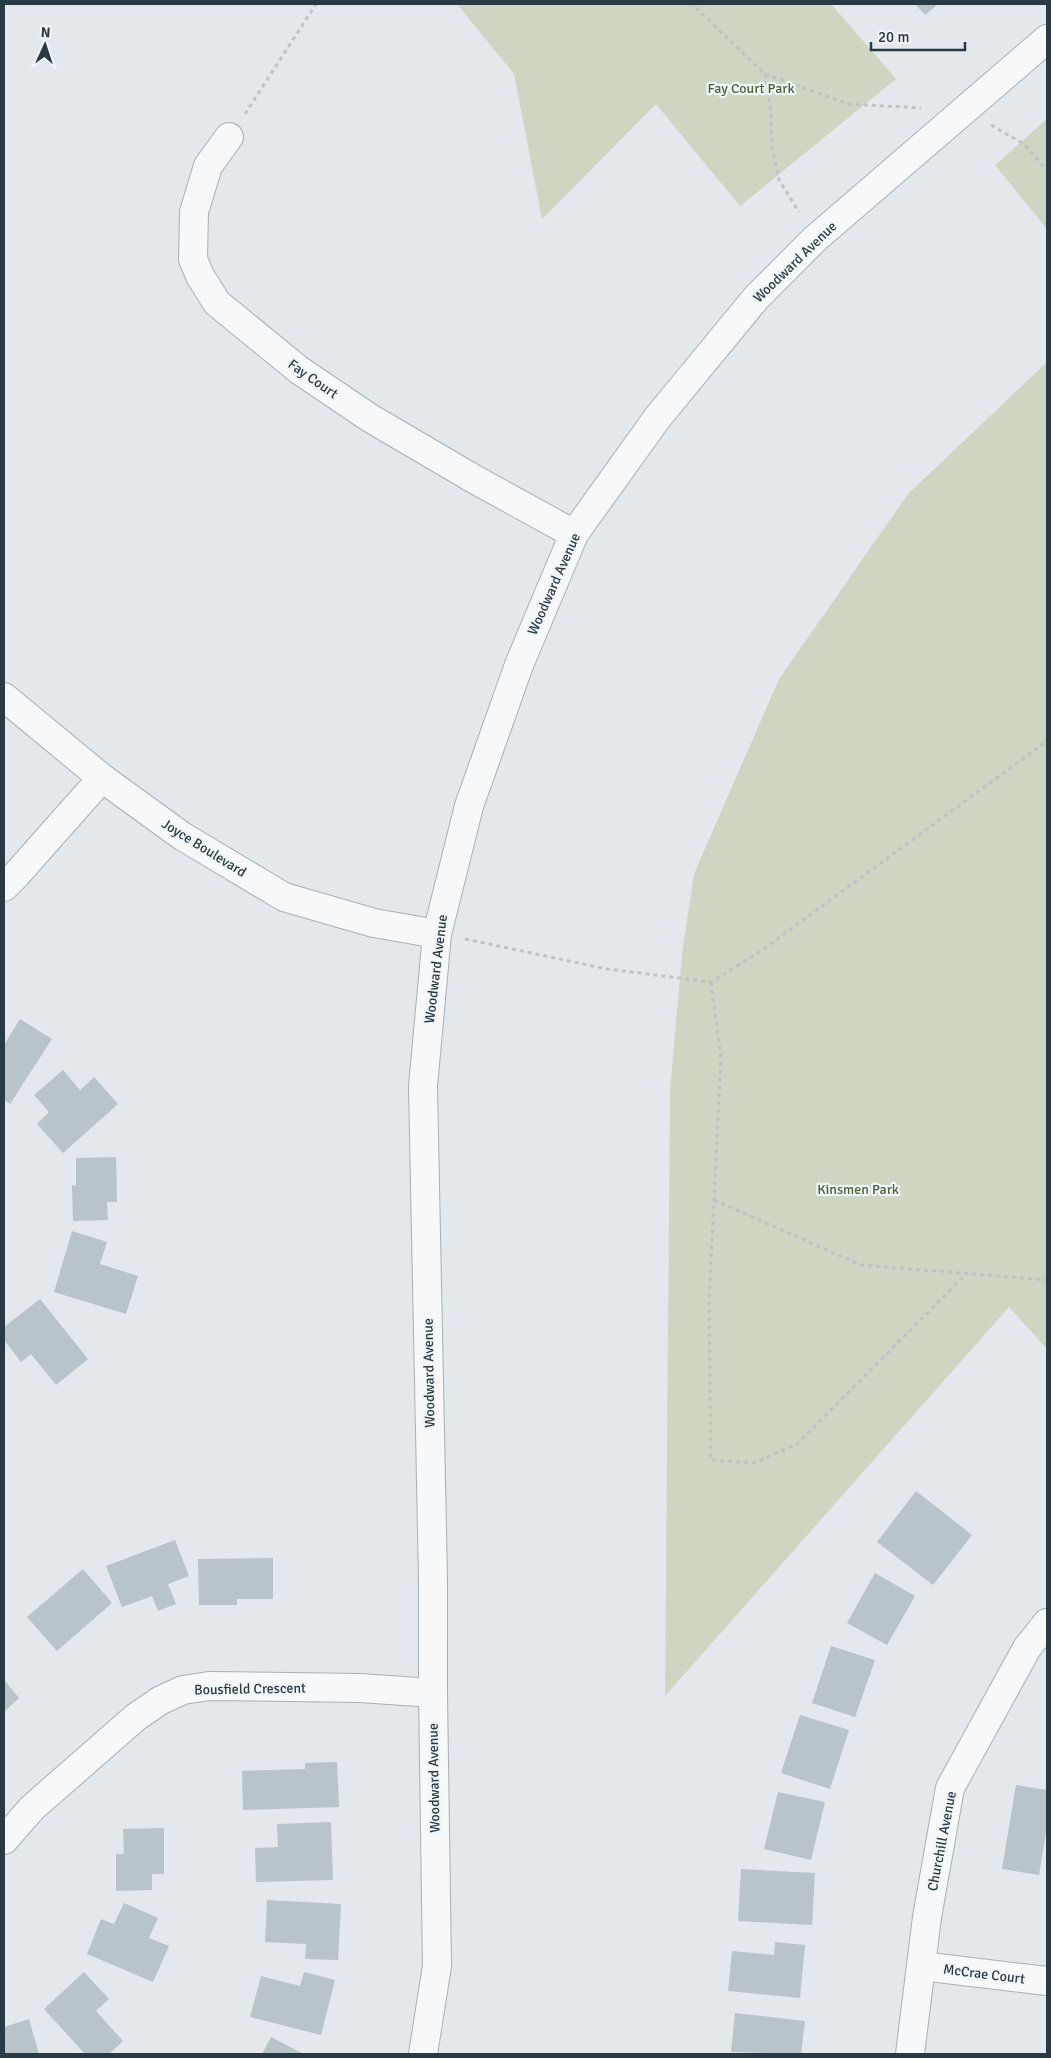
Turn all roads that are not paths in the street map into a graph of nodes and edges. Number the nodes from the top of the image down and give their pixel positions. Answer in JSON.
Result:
{"nodes":[{"id":1,"x":1047,"y":39,"type":"edge"},
{"id":2,"x":229,"y":137,"type":"road end"},
{"id":3,"x":574,"y":534,"type":"junction"},
{"id":4,"x":4,"y":697,"type":"edge"},
{"id":5,"x":102,"y":778,"type":"junction"},
{"id":6,"x":4,"y":887,"type":"edge"},
{"id":7,"x":437,"y":934,"type":"junction"},
{"id":8,"x":1047,"y":1623,"type":"edge"},
{"id":9,"x":433,"y":1693,"type":"junction"},
{"id":10,"x":4,"y":1840,"type":"edge"},
{"id":11,"x":921,"y":1966,"type":"junction"},
{"id":12,"x":1047,"y":1981,"type":"edge"},
{"id":13,"x":423,"y":2054,"type":"edge"},
{"id":14,"x":910,"y":2054,"type":"edge"}],
"edges":[{"from":1,"to":3,"type":"street","name":"Woodward Avenue"},
{"from":2,"to":3,"type":"street","name":"Fay Court"},
{"from":3,"to":7,"type":"street","name":"Woodward Avenue"},
{"from":4,"to":5,"type":"street","name":"Joyce Boulevard"},
{"from":5,"to":6,"type":"street"},
{"from":5,"to":7,"type":"street","name":"Joyce Boulevard"},
{"from":7,"to":9,"type":"street","name":"Woodward Avenue"},
{"from":8,"to":11,"type":"street","name":"Churchill Avenue"},
{"from":9,"to":10,"type":"street","name":"Bousfield Crescent"},
{"from":9,"to":13,"type":"street","name":"Woodward Avenue"},
{"from":11,"to":12,"type":"street","name":"McCrae Court"},
{"from":11,"to":14,"type":"street","name":"Churchill Avenue"}]}
